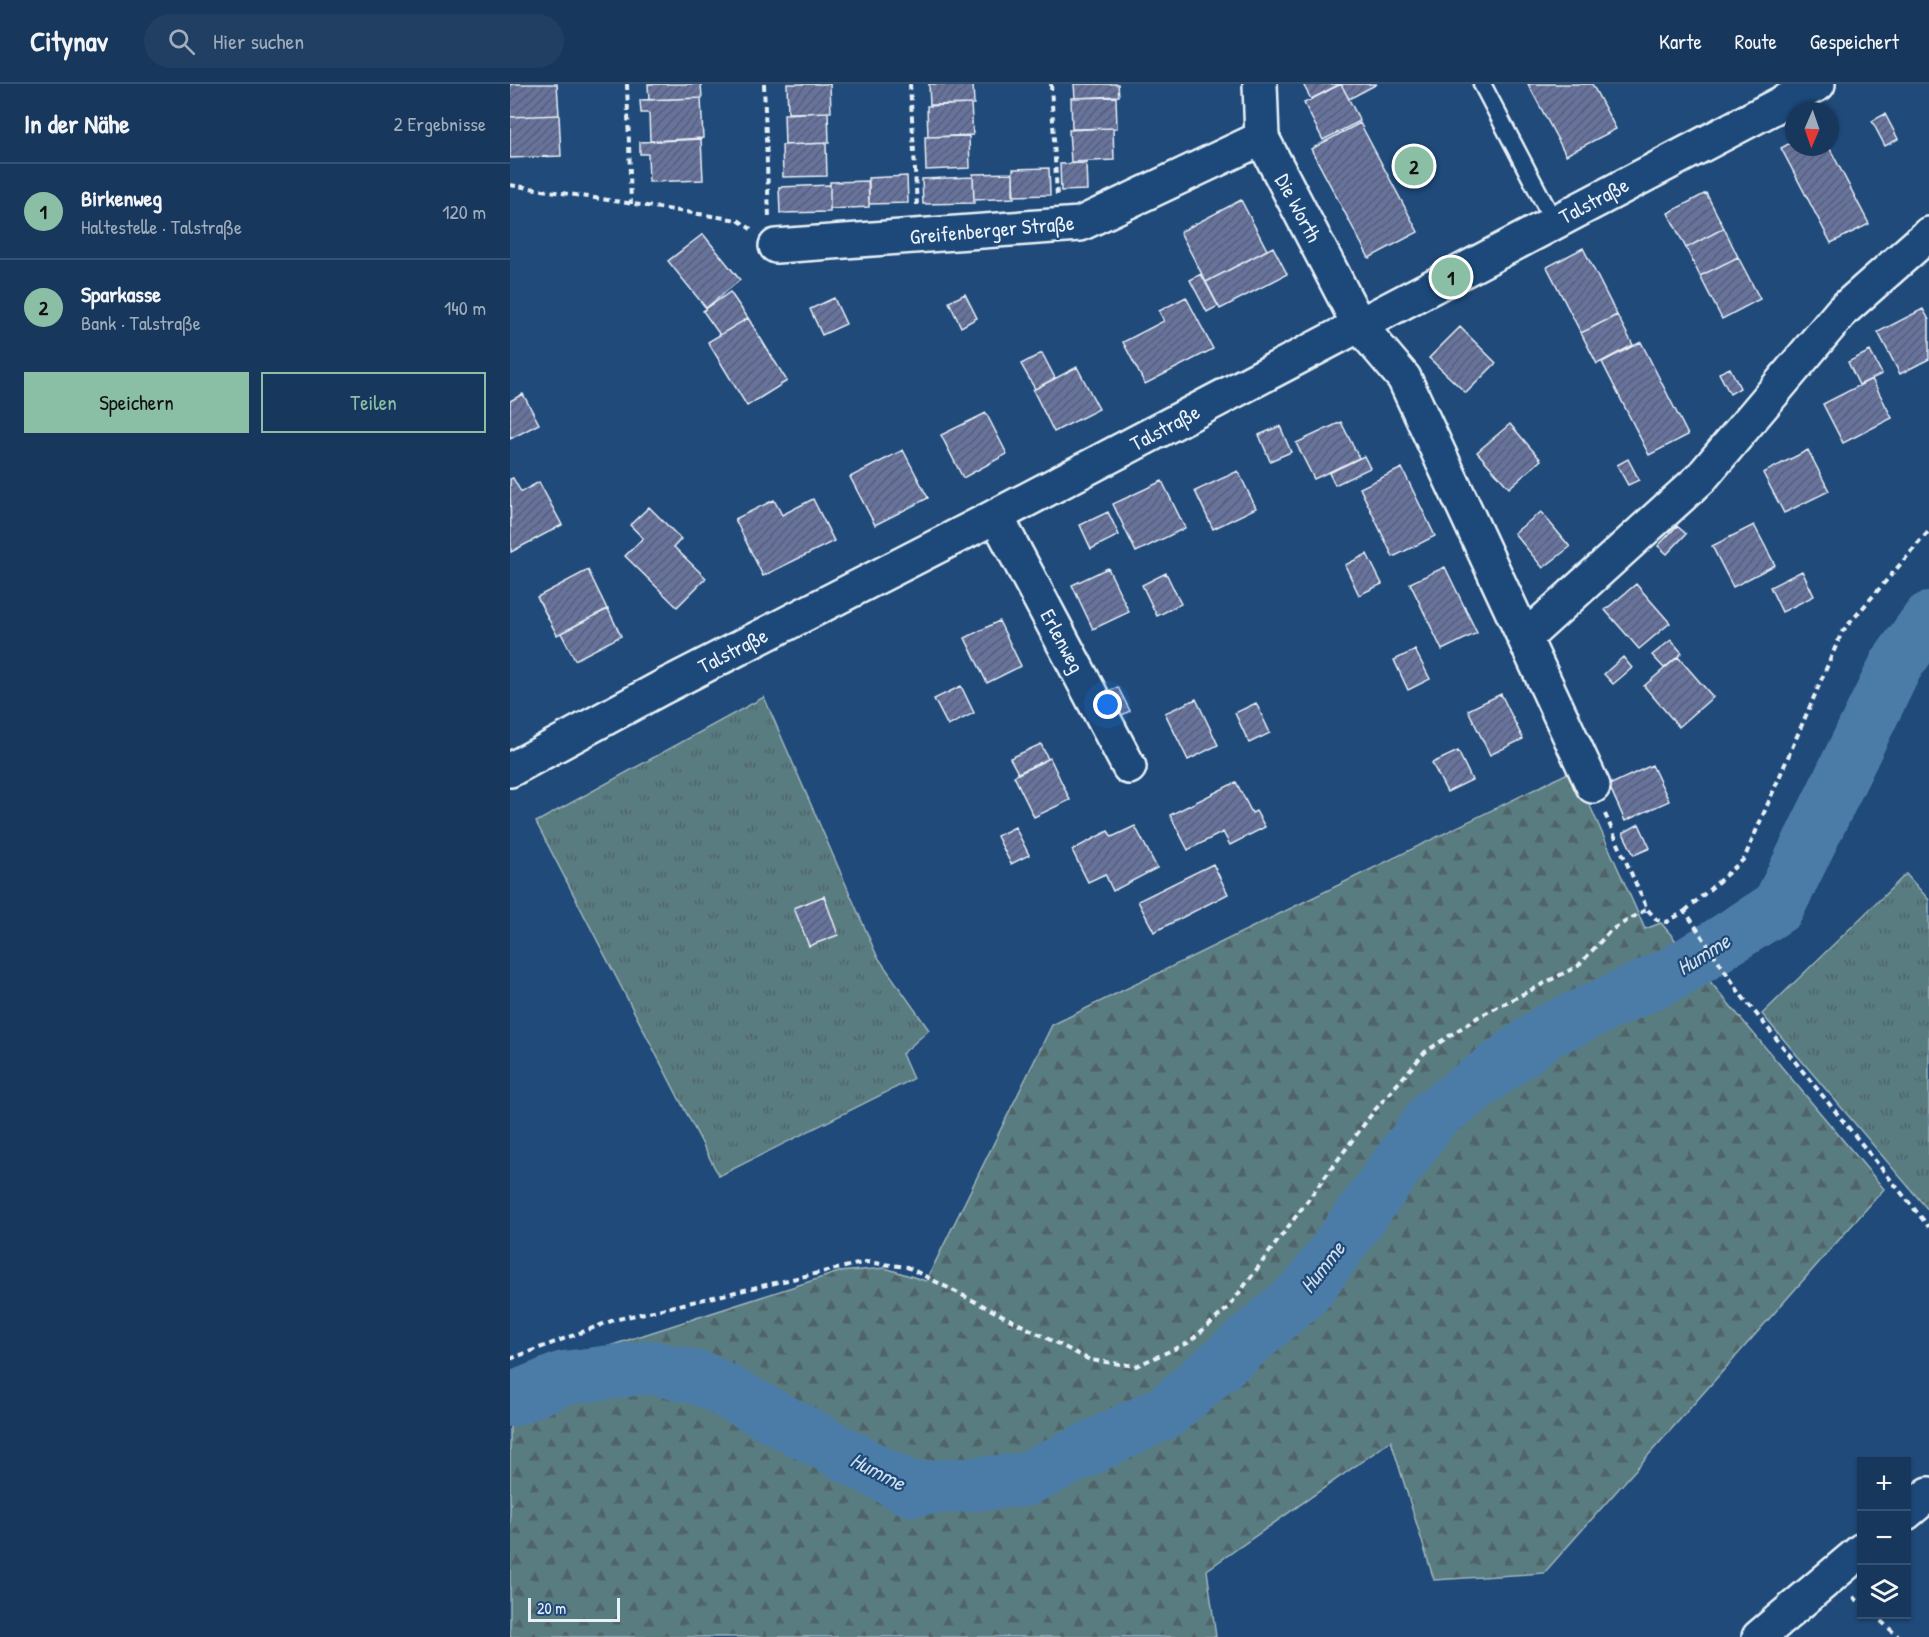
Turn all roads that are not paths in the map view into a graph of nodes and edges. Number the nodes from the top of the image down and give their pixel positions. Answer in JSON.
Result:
{"nodes":[{"id":1,"x":1260,"y":84,"type":"edge"},
{"id":2,"x":1482,"y":84,"type":"edge"},
{"id":3,"x":1818,"y":84,"type":"edge"},
{"id":4,"x":1262,"y":138,"type":"junction"},
{"id":5,"x":1554,"y":222,"type":"junction"},
{"id":6,"x":1929,"y":234,"type":"edge"},
{"id":7,"x":776,"y":246,"type":"road end"},
{"id":8,"x":1359,"y":325,"type":"junction"},
{"id":9,"x":996,"y":516,"type":"junction"},
{"id":10,"x":1525,"y":638,"type":"junction"},
{"id":11,"x":1129,"y":767,"type":"dead end"},
{"id":12,"x":510,"y":770,"type":"edge"},
{"id":13,"x":1593,"y":786,"type":"road end"},
{"id":14,"x":1929,"y":1494,"type":"edge"},
{"id":15,"x":1908,"y":1511,"type":"edge"},
{"id":16,"x":1857,"y":1554,"type":"edge"},
{"id":17,"x":1759,"y":1637,"type":"edge"}],
"edges":[{"from":1,"to":4,"type":"street","name":"Die Worth"},
{"from":2,"to":5,"type":"lane"},
{"from":3,"to":5,"type":"street","name":"Talstraße"},
{"from":4,"to":7,"type":"street","name":"Greifenberger Straße"},
{"from":4,"to":8,"type":"street","name":"Die Worth"},
{"from":5,"to":8,"type":"street","name":"Talstraße"},
{"from":6,"to":10,"type":"street"},
{"from":8,"to":9,"type":"street","name":"Talstraße"},
{"from":8,"to":10,"type":"street","name":"Die Worth"},
{"from":9,"to":11,"type":"street","name":"Erlenweg"},
{"from":9,"to":12,"type":"street","name":"Talstraße"},
{"from":10,"to":13,"type":"street","name":"Die Worth"},
{"from":14,"to":15,"type":"street"},
{"from":16,"to":17,"type":"street"}]}
